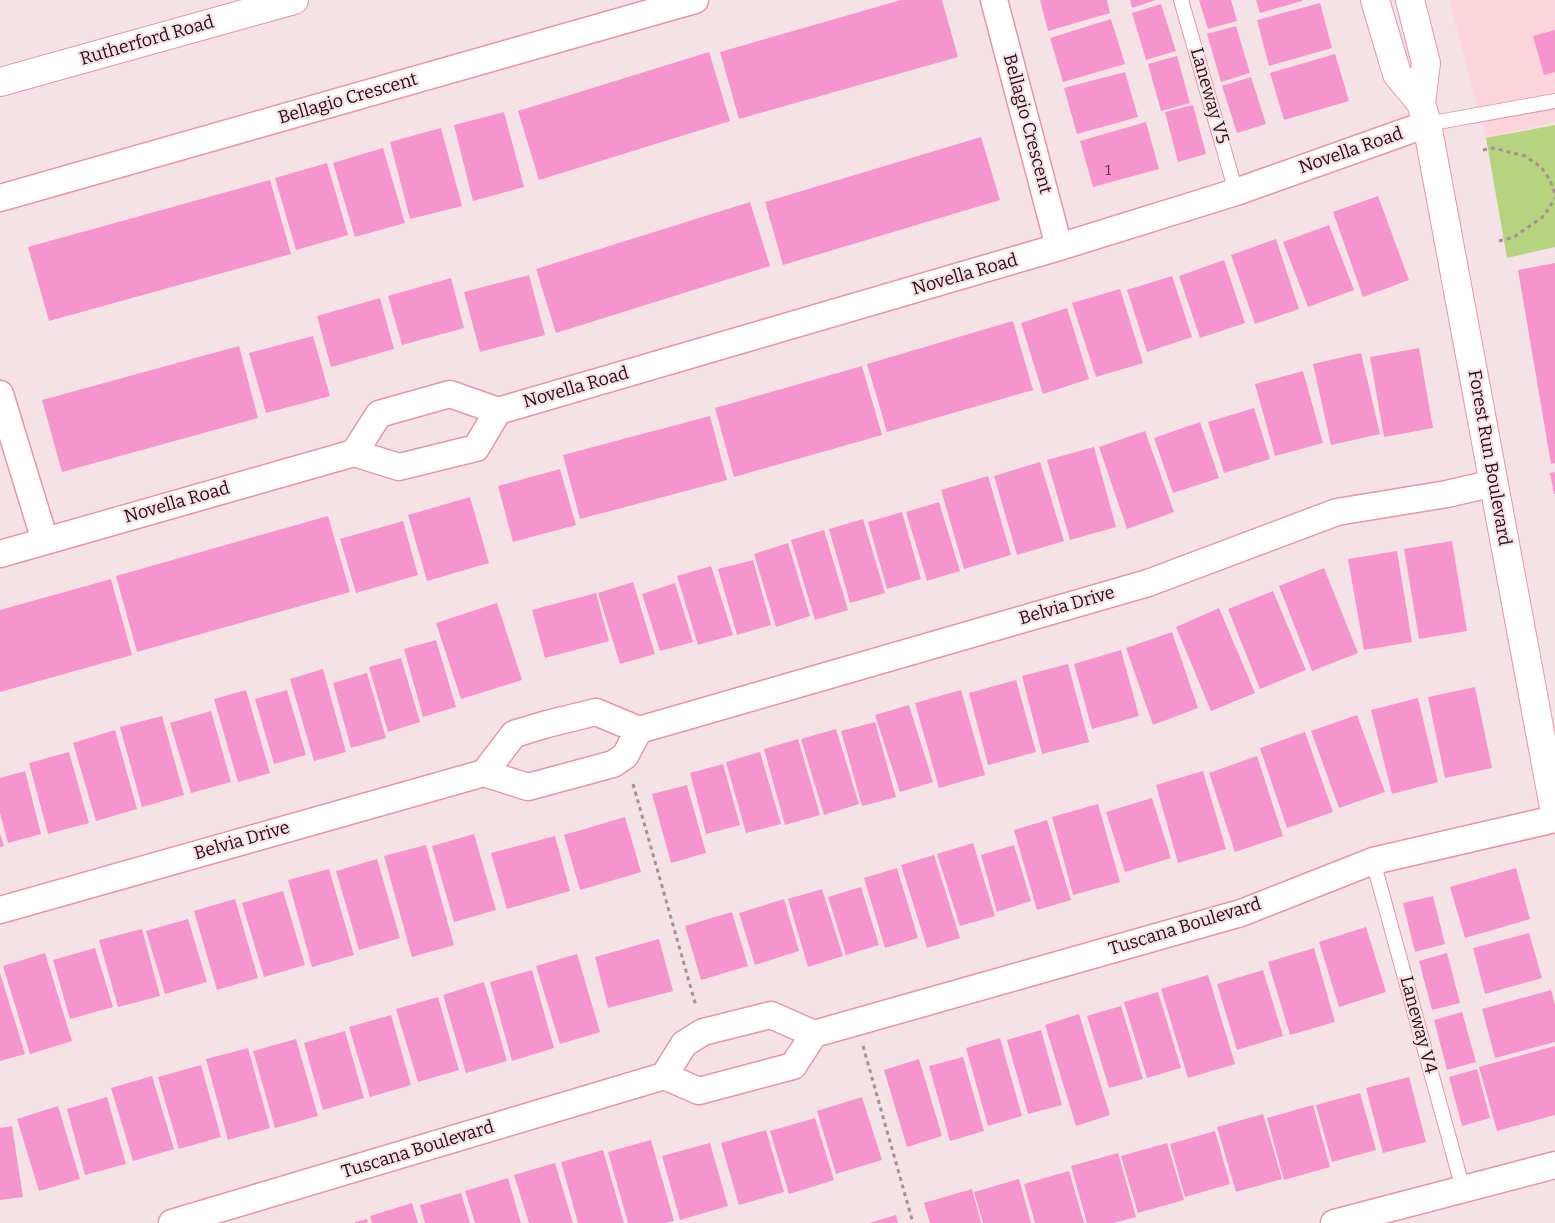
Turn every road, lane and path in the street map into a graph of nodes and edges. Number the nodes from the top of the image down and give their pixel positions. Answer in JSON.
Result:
{"nodes":[{"id":1,"x":294,"y":0,"type":"edge"},
{"id":2,"x":695,"y":0,"type":"edge"},
{"id":3,"x":994,"y":0,"type":"edge"},
{"id":4,"x":1181,"y":0,"type":"edge"},
{"id":5,"x":1376,"y":0,"type":"edge"},
{"id":6,"x":1410,"y":0,"type":"edge"},
{"id":7,"x":0,"y":82,"type":"edge"},
{"id":8,"x":1555,"y":101,"type":"edge"},
{"id":9,"x":1424,"y":114,"type":"junction"},
{"id":10,"x":1483,"y":150,"type":"dead end"},
{"id":11,"x":1236,"y":192,"type":"junction"},
{"id":12,"x":1555,"y":196,"type":"edge"},
{"id":13,"x":0,"y":198,"type":"edge"},
{"id":14,"x":1499,"y":242,"type":"dead end"},
{"id":15,"x":1059,"y":247,"type":"junction"},
{"id":16,"x":0,"y":394,"type":"edge"},
{"id":17,"x":498,"y":411,"type":"junction"},
{"id":18,"x":354,"y":453,"type":"junction"},
{"id":19,"x":1494,"y":483,"type":"junction"},
{"id":20,"x":44,"y":541,"type":"junction"},
{"id":21,"x":0,"y":554,"type":"edge"},
{"id":22,"x":639,"y":730,"type":"junction"},
{"id":23,"x":625,"y":756,"type":"junction"},
{"id":24,"x":484,"y":773,"type":"junction"},
{"id":25,"x":1555,"y":813,"type":"edge"},
{"id":26,"x":1555,"y":818,"type":"edge"},
{"id":27,"x":1373,"y":861,"type":"junction"},
{"id":28,"x":0,"y":910,"type":"edge"},
{"id":29,"x":856,"y":1022,"type":"junction"},
{"id":30,"x":703,"y":1032,"type":"junction"},
{"id":31,"x":814,"y":1034,"type":"junction"},
{"id":32,"x":664,"y":1076,"type":"junction"},
{"id":33,"x":1555,"y":1165,"type":"edge"},
{"id":34,"x":1463,"y":1189,"type":"junction"},
{"id":35,"x":172,"y":1223,"type":"edge"},
{"id":36,"x":913,"y":1223,"type":"edge"},
{"id":37,"x":1334,"y":1223,"type":"edge"}],
"edges":[{"from":1,"to":7,"type":"street","name":"Rutherford Road"},
{"from":2,"to":13,"type":"street","name":"Bellagio Crescent"},
{"from":3,"to":15,"type":"street","name":"Bellagio Crescent"},
{"from":4,"to":11,"type":"lane","name":"Laneway V5"},
{"from":5,"to":9,"type":"street","name":"Forest Run Boulevard"},
{"from":6,"to":9,"type":"street","name":"Forest Run Boulevard"},
{"from":8,"to":9,"type":"lane"},
{"from":9,"to":11,"type":"street","name":"Novella Road"},
{"from":9,"to":19,"type":"street","name":"Forest Run Boulevard"},
{"from":10,"to":12,"type":"path"},
{"from":11,"to":15,"type":"street","name":"Novella Road"},
{"from":12,"to":14,"type":"path"},
{"from":15,"to":17,"type":"street","name":"Novella Road"},
{"from":16,"to":20,"type":"street"},
{"from":17,"to":18,"type":"street"},
{"from":17,"to":18,"type":"street"},
{"from":18,"to":20,"type":"street","name":"Novella Road"},
{"from":19,"to":22,"type":"street","name":"Belvia Drive"},
{"from":19,"to":25,"type":"street","name":"Forest Run Boulevard"},
{"from":20,"to":21,"type":"street","name":"Novella Road"},
{"from":22,"to":23,"type":"street"},
{"from":22,"to":24,"type":"street"},
{"from":23,"to":24,"type":"street"},
{"from":23,"to":30,"type":"path"},
{"from":24,"to":28,"type":"street","name":"Belvia Drive"},
{"from":26,"to":27,"type":"street","name":"Tuscana Boulevard"},
{"from":27,"to":29,"type":"street","name":"Tuscana Boulevard"},
{"from":27,"to":34,"type":"lane","name":"Laneway V4"},
{"from":29,"to":31,"type":"street","name":"Tuscana Boulevard"},
{"from":29,"to":36,"type":"path"},
{"from":30,"to":31,"type":"street"},
{"from":30,"to":32,"type":"street"},
{"from":31,"to":32,"type":"street"},
{"from":32,"to":35,"type":"street","name":"Tuscana Boulevard"},
{"from":33,"to":34,"type":"street"},
{"from":34,"to":37,"type":"street"}]}
